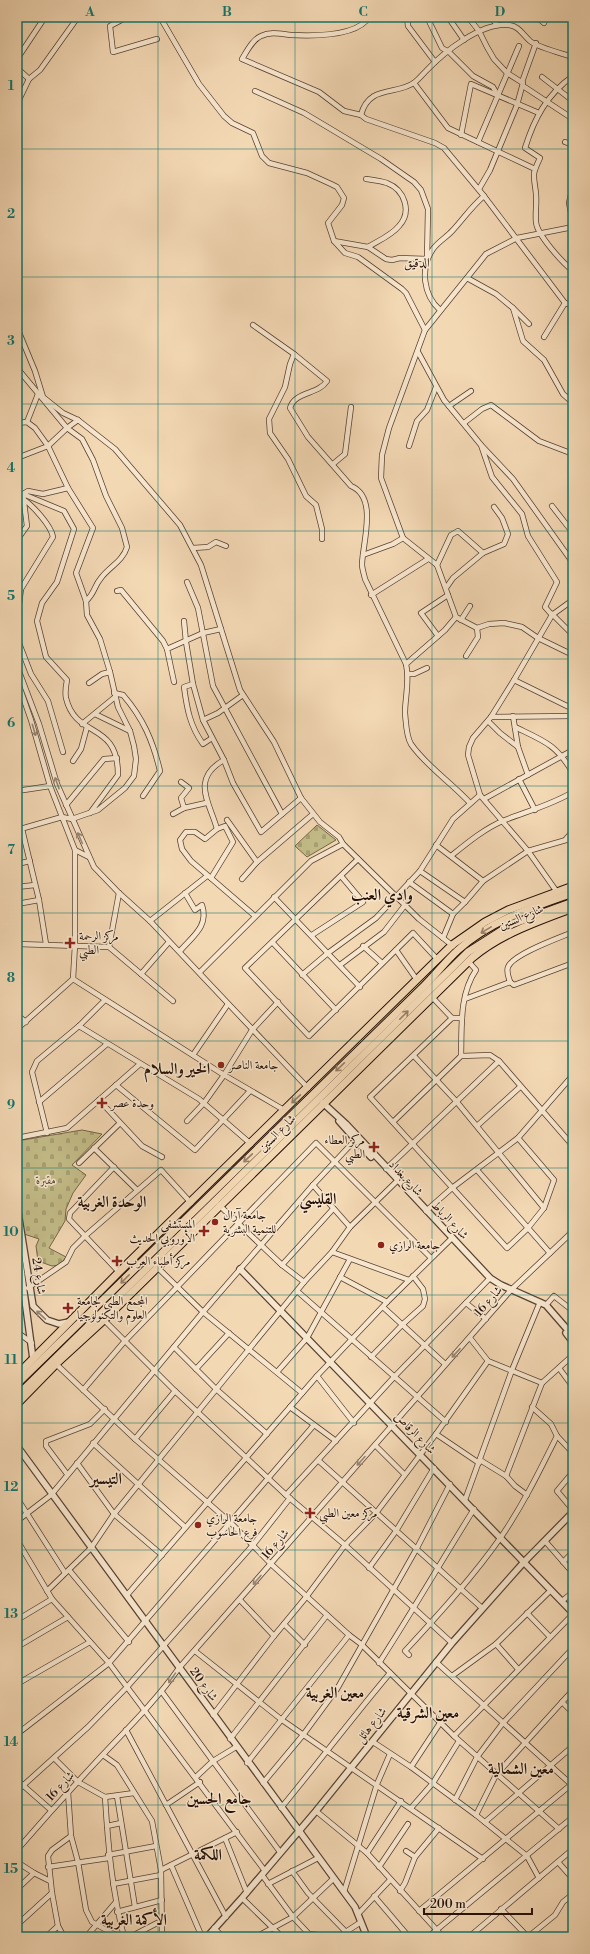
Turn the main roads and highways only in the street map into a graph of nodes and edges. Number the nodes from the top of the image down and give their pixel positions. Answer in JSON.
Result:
{"nodes":[{"id":1,"x":573,"y":886,"type":"edge"},
{"id":2,"x":573,"y":893,"type":"edge"},
{"id":3,"x":573,"y":902,"type":"edge"},
{"id":4,"x":573,"y":908,"type":"edge"},
{"id":5,"x":455,"y":948,"type":"junction"},
{"id":6,"x":469,"y":957,"type":"junction"},
{"id":7,"x":356,"y":1046,"type":"junction"},
{"id":8,"x":368,"y":1055,"type":"junction"},
{"id":9,"x":278,"y":1143,"type":"junction"},
{"id":10,"x":213,"y":1186,"type":"junction"},
{"id":11,"x":184,"y":1236,"type":"junction"},
{"id":12,"x":35,"y":1361,"type":"junction"},
{"id":13,"x":17,"y":1375,"type":"edge"},
{"id":14,"x":17,"y":1384,"type":"edge"},
{"id":15,"x":28,"y":1389,"type":"junction"},
{"id":16,"x":17,"y":1396,"type":"edge"},
{"id":17,"x":17,"y":1404,"type":"edge"}],
"edges":[{"from":1,"to":5,"type":"main road","name":"شارع الستين"},
{"from":2,"to":5,"type":"main road","name":"شارع الستين","one_way":true},
{"from":3,"to":6,"type":"main road","name":"شارع الستين"},
{"from":4,"to":6,"type":"main road","name":"شارع الستين"},
{"from":5,"to":7,"type":"main road","name":"شارع الستين"},
{"from":5,"to":7,"type":"main road","name":"شارع الستين"},
{"from":8,"to":6,"type":"main road","name":"شارع الستين","one_way":true},
{"from":6,"to":8,"type":"main road","name":"شارع الستين"},
{"from":7,"to":10,"type":"main road","name":"شارع الستين","one_way":true},
{"from":7,"to":10,"type":"main road","name":"شارع الستين","one_way":true},
{"from":8,"to":9,"type":"main road","name":"شارع الستين"},
{"from":8,"to":9,"type":"main road","name":"شارع الستين"},
{"from":9,"to":11,"type":"main road","name":"شارع الستين"},
{"from":9,"to":11,"type":"main road","name":"شارع الستين"},
{"from":10,"to":12,"type":"main road","name":"شارع الستين","one_way":true},
{"from":10,"to":12,"type":"main road","name":"شارع الستين"},
{"from":11,"to":15,"type":"main road","name":"شارع الستين"},
{"from":11,"to":15,"type":"main road","name":"شارع الستين"},
{"from":12,"to":13,"type":"main road","name":"شارع الستين"},
{"from":12,"to":14,"type":"main road","name":"شارع الستين"},
{"from":15,"to":16,"type":"main road","name":"شارع الستين"},
{"from":15,"to":17,"type":"main road","name":"شارع الستين"}]}
